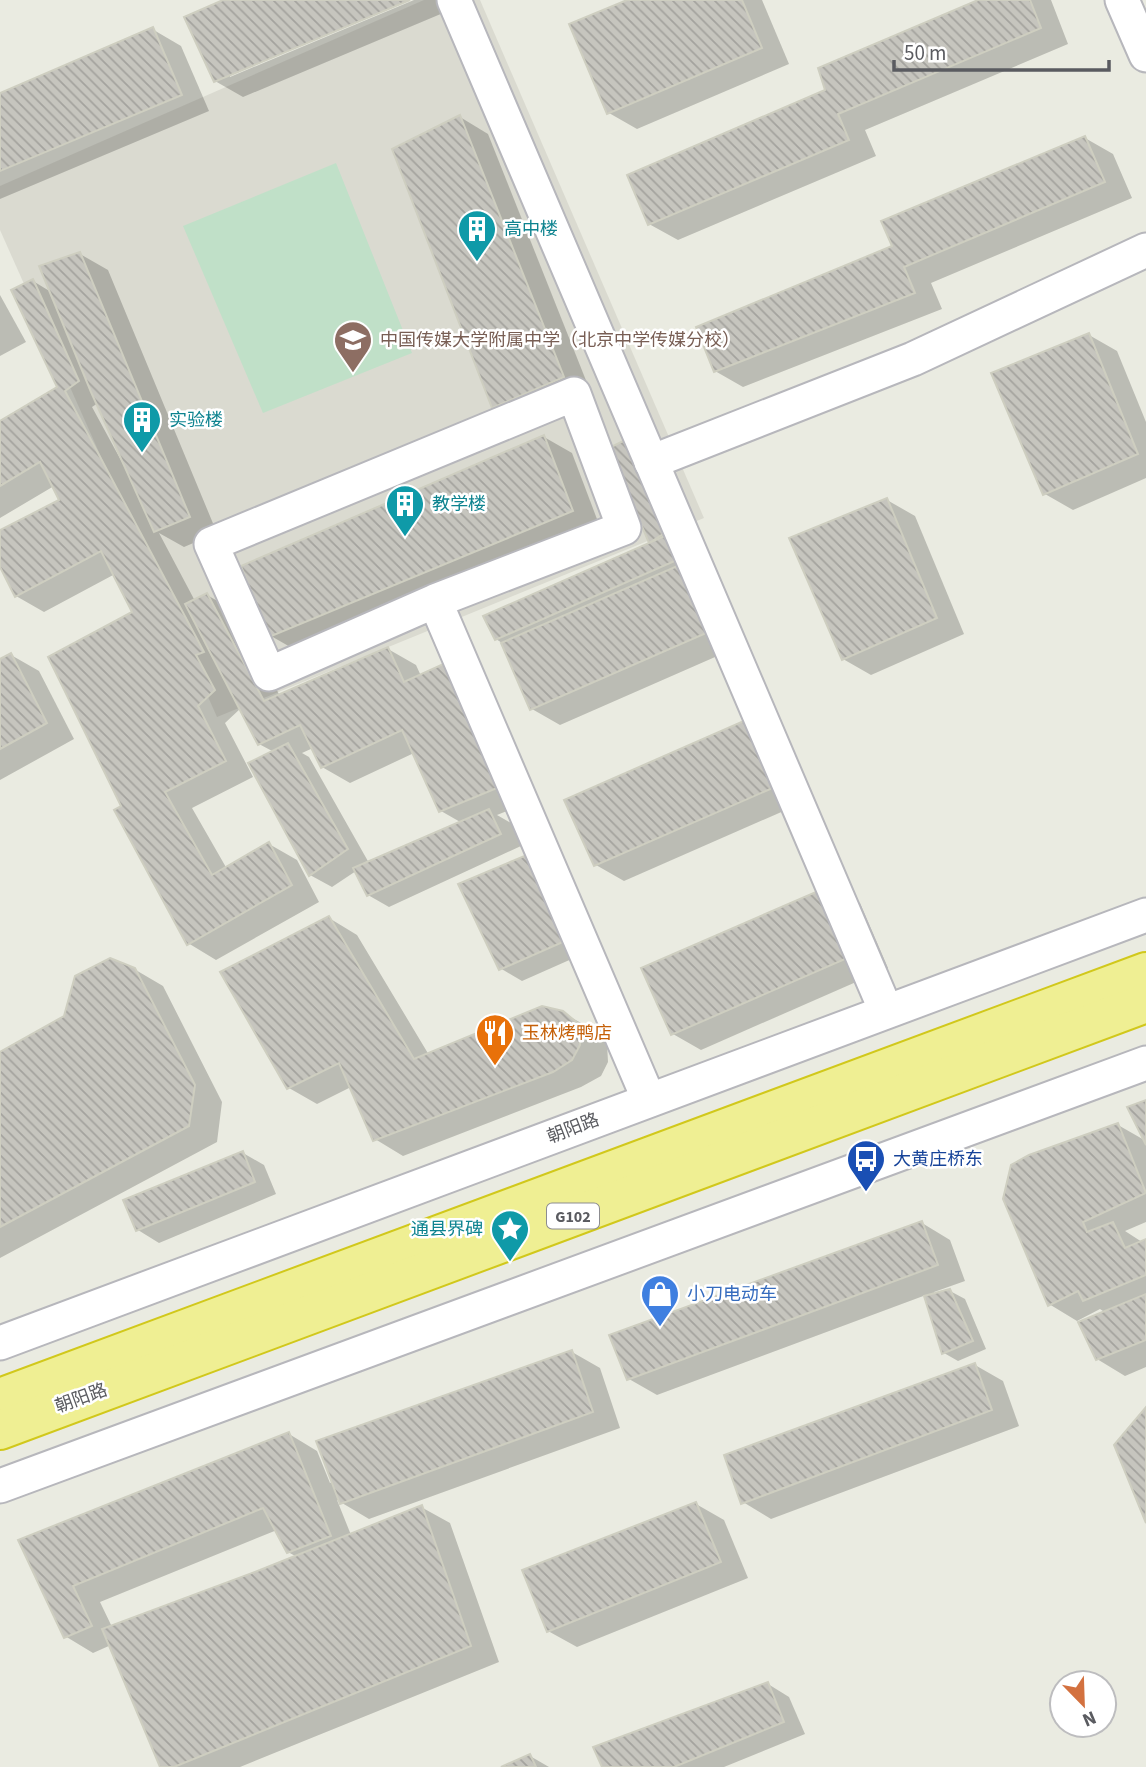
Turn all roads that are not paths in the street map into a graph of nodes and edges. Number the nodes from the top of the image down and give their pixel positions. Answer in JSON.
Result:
{"nodes":[{"id":1,"x":454,"y":0,"type":"edge"},
{"id":2,"x":1122,"y":0,"type":"edge"},
{"id":3,"x":1146,"y":55,"type":"edge"},
{"id":4,"x":1146,"y":250,"type":"edge"},
{"id":5,"x":651,"y":462,"type":"junction"},
{"id":6,"x":435,"y":601,"type":"junction"},
{"id":7,"x":1146,"y":915,"type":"edge"},
{"id":8,"x":1146,"y":972,"type":"edge"},
{"id":9,"x":1146,"y":1003,"type":"edge"},
{"id":10,"x":886,"y":1011,"type":"junction"},
{"id":11,"x":1146,"y":1063,"type":"edge"},
{"id":12,"x":649,"y":1100,"type":"junction"},
{"id":13,"x":0,"y":1343,"type":"edge"},
{"id":14,"x":0,"y":1398,"type":"edge"},
{"id":15,"x":0,"y":1430,"type":"edge"},
{"id":16,"x":0,"y":1486,"type":"edge"}],
"edges":[{"from":1,"to":5,"type":"street"},
{"from":2,"to":3,"type":"street"},
{"from":4,"to":5,"type":"street"},
{"from":5,"to":10,"type":"street"},
{"from":6,"to":6,"type":"street"},
{"from":6,"to":12,"type":"street"},
{"from":7,"to":10,"type":"street","name":"朝阳路"},
{"from":8,"to":14,"type":"highway","name":"朝阳路","number":"G102"},
{"from":9,"to":15,"type":"highway","name":"朝阳路","number":"G102"},
{"from":10,"to":12,"type":"street","name":"朝阳路"},
{"from":11,"to":16,"type":"street"},
{"from":12,"to":13,"type":"street","name":"朝阳路"}]}
